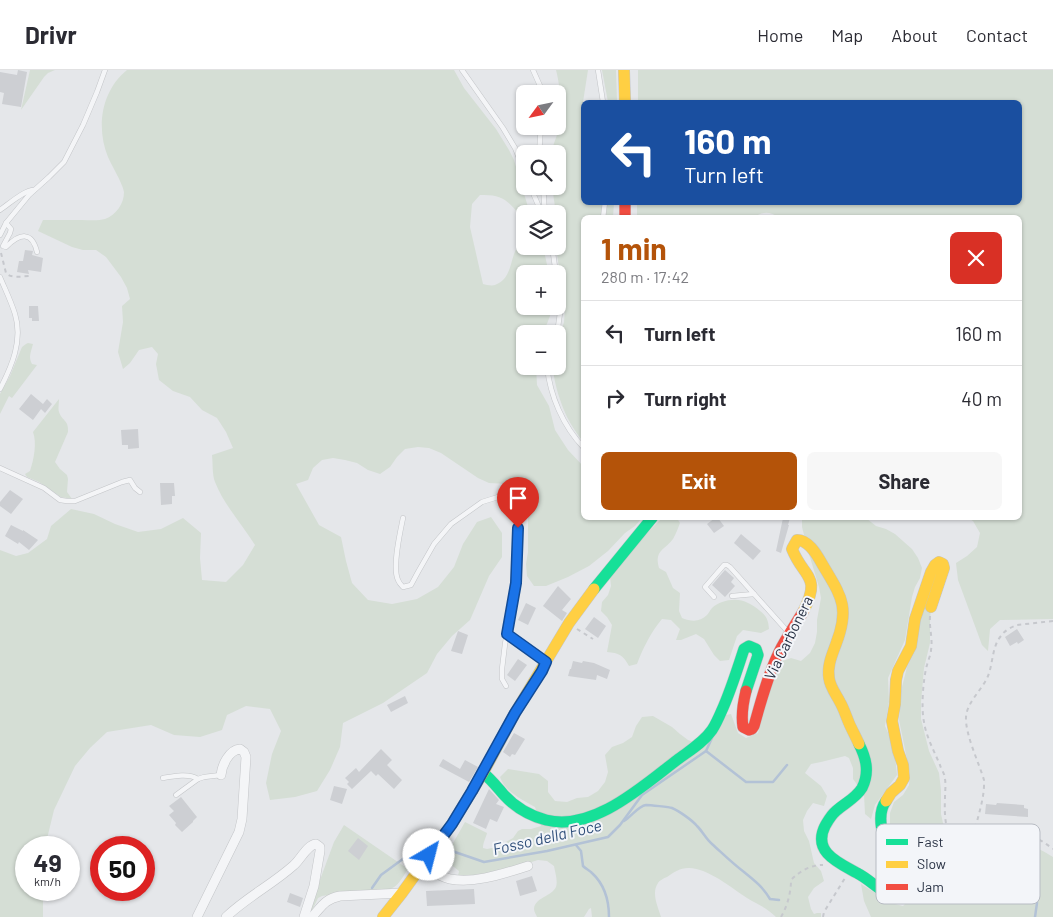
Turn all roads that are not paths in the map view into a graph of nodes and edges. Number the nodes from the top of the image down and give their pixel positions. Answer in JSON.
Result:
{"nodes":[{"id":1,"x":105,"y":70,"type":"edge"},
{"id":2,"x":462,"y":70,"type":"edge"},
{"id":3,"x":533,"y":70,"type":"edge"},
{"id":4,"x":598,"y":70,"type":"edge"},
{"id":5,"x":624,"y":70,"type":"edge"},
{"id":6,"x":540,"y":85,"type":"edge"},
{"id":7,"x":603,"y":100,"type":"edge"},
{"id":8,"x":625,"y":100,"type":"edge"},
{"id":9,"x":516,"y":151,"type":"edge"},
{"id":10,"x":34,"y":190,"type":"junction"},
{"id":11,"x":0,"y":210,"type":"edge"},
{"id":12,"x":6,"y":223,"type":"junction"},
{"id":13,"x":0,"y":235,"type":"edge"},
{"id":14,"x":37,"y":252,"type":"dead end"},
{"id":15,"x":0,"y":277,"type":"edge"},
{"id":16,"x":548,"y":375,"type":"edge"},
{"id":17,"x":0,"y":389,"type":"edge"},
{"id":18,"x":581,"y":445,"type":"edge"},
{"id":19,"x":0,"y":468,"type":"edge"},
{"id":20,"x":140,"y":492,"type":"dead end"},
{"id":21,"x":403,"y":518,"type":"dead end"},
{"id":22,"x":650,"y":520,"type":"edge"},
{"id":23,"x":754,"y":594,"type":"junction"},
{"id":24,"x":732,"y":596,"type":"dead end"},
{"id":25,"x":714,"y":597,"type":"dead end"},
{"id":26,"x":931,"y":606,"type":"road end"},
{"id":27,"x":789,"y":633,"type":"junction"},
{"id":28,"x":507,"y":634,"type":"junction"},
{"id":29,"x":546,"y":662,"type":"junction"},
{"id":30,"x":506,"y":686,"type":"dead end"},
{"id":31,"x":483,"y":773,"type":"junction"},
{"id":32,"x":221,"y":775,"type":"joint"},
{"id":33,"x":163,"y":778,"type":"dead end"},
{"id":34,"x":198,"y":779,"type":"junction"},
{"id":35,"x":176,"y":796,"type":"dead end"},
{"id":36,"x":882,"y":824,"type":"edge"},
{"id":37,"x":422,"y":865,"type":"junction"},
{"id":38,"x":528,"y":866,"type":"dead end"},
{"id":39,"x":876,"y":886,"type":"edge"},
{"id":40,"x":402,"y":893,"type":"junction"},
{"id":41,"x":197,"y":917,"type":"edge"},
{"id":42,"x":226,"y":917,"type":"edge"},
{"id":43,"x":304,"y":917,"type":"edge"},
{"id":44,"x":312,"y":917,"type":"edge"},
{"id":45,"x":383,"y":917,"type":"edge"}],
"edges":[{"from":1,"to":10,"type":"lane"},
{"from":2,"to":9,"type":"lane"},
{"from":3,"to":6,"type":"lane"},
{"from":4,"to":7,"type":"lane"},
{"from":5,"to":8,"type":"street"},
{"from":10,"to":11,"type":"lane"},
{"from":10,"to":12,"type":"lane"},
{"from":12,"to":13,"type":"lane"},
{"from":12,"to":14,"type":"lane"},
{"from":15,"to":17,"type":"lane"},
{"from":16,"to":18,"type":"lane"},
{"from":19,"to":20,"type":"lane"},
{"from":21,"to":28,"type":"lane"},
{"from":22,"to":29,"type":"street"},
{"from":23,"to":24,"type":"lane"},
{"from":23,"to":25,"type":"lane"},
{"from":23,"to":27,"type":"lane"},
{"from":26,"to":36,"type":"street","name":"Via Carbonera"},
{"from":27,"to":31,"type":"street","name":"Via Carbonera"},
{"from":27,"to":39,"type":"street","name":"Via Carbonera"},
{"from":28,"to":29,"type":"lane"},
{"from":28,"to":30,"type":"lane"},
{"from":29,"to":31,"type":"street"},
{"from":31,"to":37,"type":"street"},
{"from":32,"to":34,"type":"lane"},
{"from":32,"to":41,"type":"street"},
{"from":33,"to":34,"type":"lane"},
{"from":34,"to":35,"type":"lane"},
{"from":37,"to":38,"type":"street"},
{"from":37,"to":40,"type":"street"},
{"from":40,"to":44,"type":"street"},
{"from":40,"to":45,"type":"street"},
{"from":42,"to":43,"type":"street"}]}
